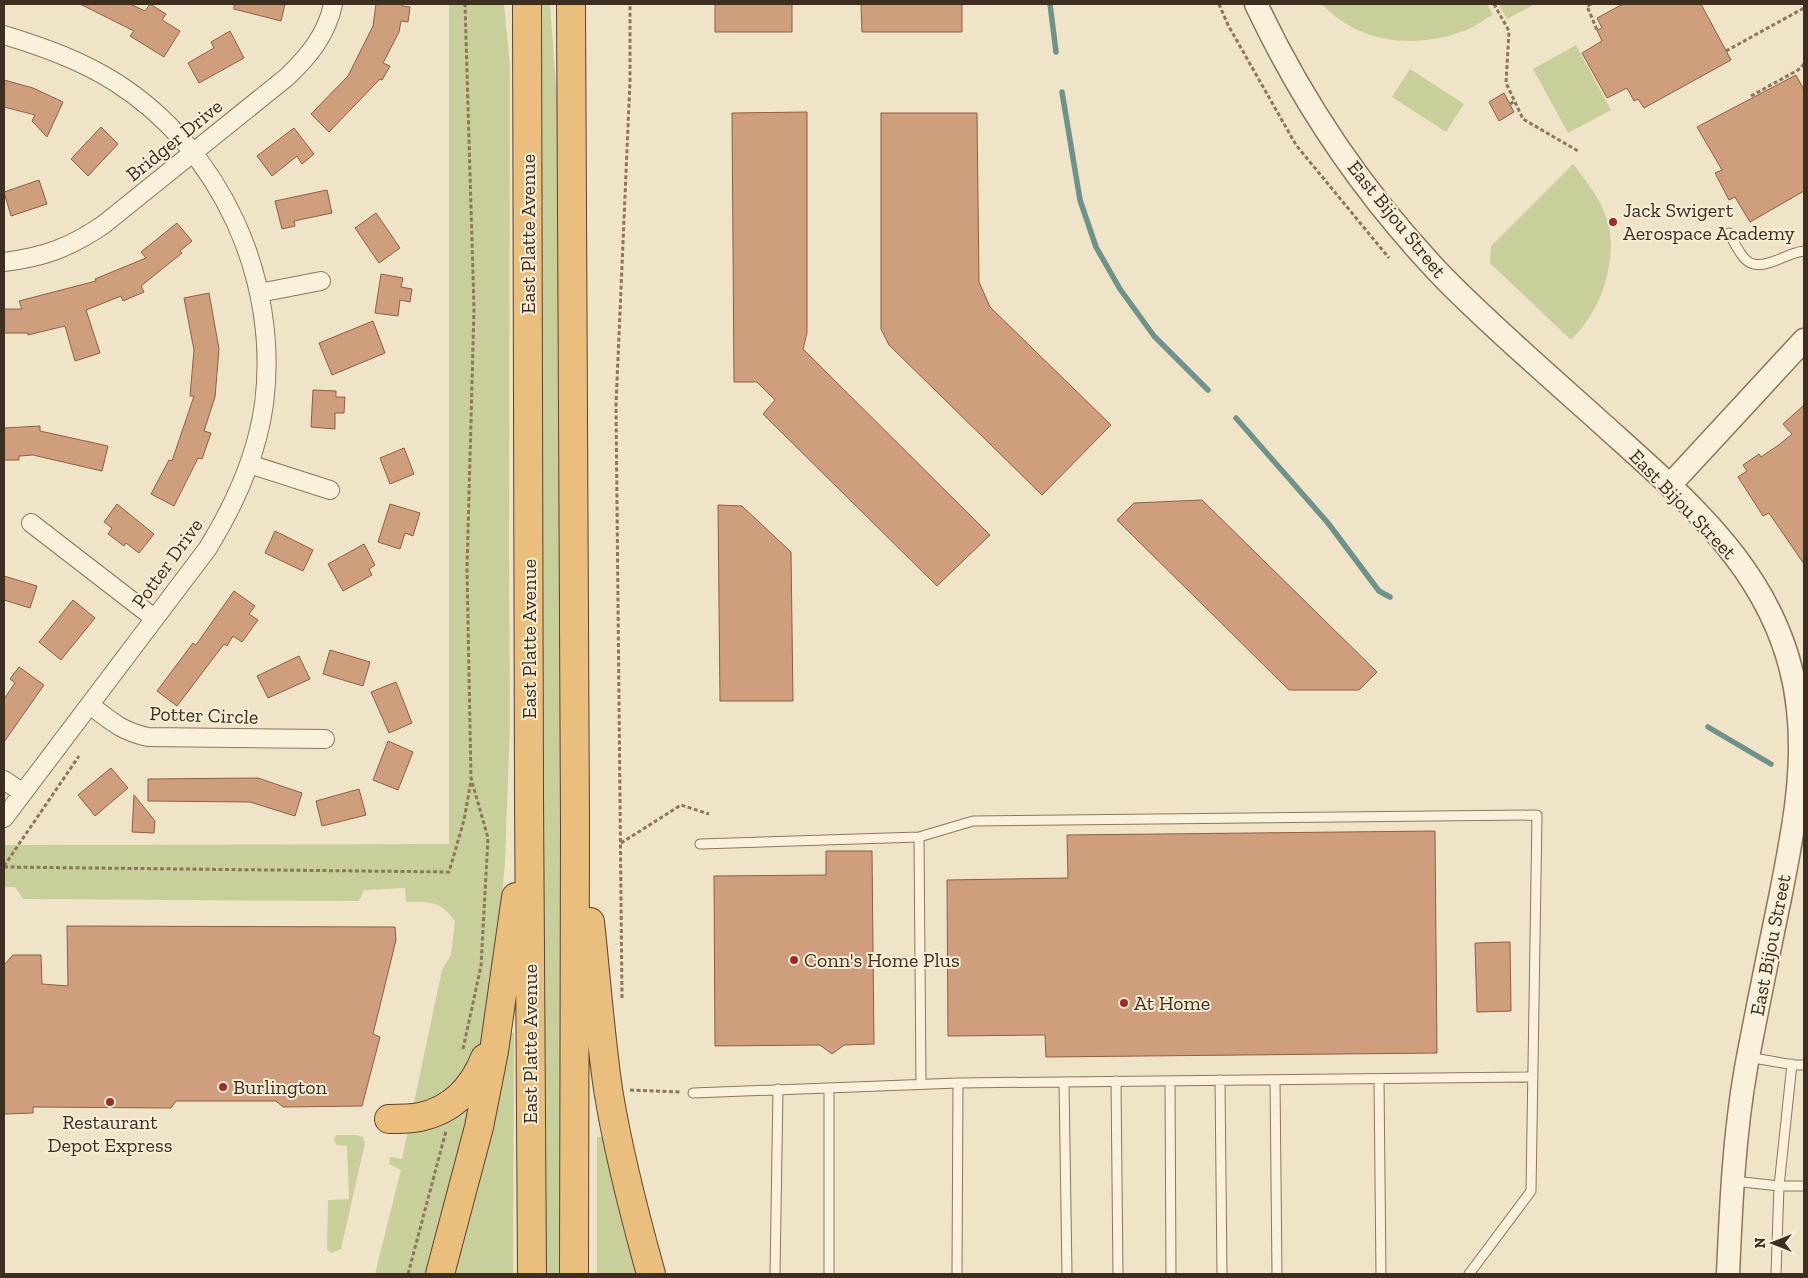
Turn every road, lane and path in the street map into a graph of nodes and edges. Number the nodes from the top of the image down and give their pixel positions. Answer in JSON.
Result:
{"nodes":[{"id":1,"x":333,"y":4,"type":"edge"},
{"id":2,"x":464,"y":4,"type":"edge"},
{"id":3,"x":527,"y":4,"type":"edge"},
{"id":4,"x":571,"y":4,"type":"edge"},
{"id":5,"x":630,"y":4,"type":"edge"},
{"id":6,"x":1219,"y":4,"type":"edge"},
{"id":7,"x":1256,"y":4,"type":"edge"},
{"id":8,"x":1494,"y":4,"type":"edge"},
{"id":9,"x":1591,"y":4,"type":"edge"},
{"id":10,"x":1804,"y":10,"type":"edge"},
{"id":11,"x":1597,"y":30,"type":"dead end"},
{"id":12,"x":4,"y":35,"type":"edge"},
{"id":13,"x":1726,"y":50,"type":"dead end"},
{"id":14,"x":1804,"y":64,"type":"edge"},
{"id":15,"x":1751,"y":96,"type":"dead end"},
{"id":16,"x":1515,"y":101,"type":"junction"},
{"id":17,"x":1510,"y":104,"type":"dead end"},
{"id":18,"x":1578,"y":151,"type":"dead end"},
{"id":19,"x":193,"y":153,"type":"junction"},
{"id":20,"x":1729,"y":233,"type":"dead end"},
{"id":21,"x":1804,"y":251,"type":"edge"},
{"id":22,"x":1389,"y":258,"type":"dead end"},
{"id":23,"x":4,"y":262,"type":"edge"},
{"id":24,"x":321,"y":281,"type":"dead end"},
{"id":25,"x":259,"y":293,"type":"junction"},
{"id":26,"x":1804,"y":340,"type":"edge"},
{"id":27,"x":249,"y":464,"type":"junction"},
{"id":28,"x":1670,"y":485,"type":"junction"},
{"id":29,"x":330,"y":490,"type":"dead end"},
{"id":30,"x":31,"y":523,"type":"dead end"},
{"id":31,"x":154,"y":618,"type":"junction"},
{"id":32,"x":90,"y":705,"type":"junction"},
{"id":33,"x":1802,"y":727,"type":"edge"},
{"id":34,"x":326,"y":739,"type":"dead end"},
{"id":35,"x":79,"y":756,"type":"dead end"},
{"id":36,"x":1802,"y":765,"type":"edge"},
{"id":37,"x":471,"y":778,"type":"junction"},
{"id":38,"x":4,"y":780,"type":"edge"},
{"id":39,"x":23,"y":793,"type":"junction"},
{"id":40,"x":529,"y":796,"type":"junction"},
{"id":41,"x":708,"y":814,"type":"dead end"},
{"id":42,"x":4,"y":818,"type":"edge"},
{"id":43,"x":575,"y":827,"type":"junction"},
{"id":44,"x":919,"y":837,"type":"junction"},
{"id":45,"x":621,"y":843,"type":"junction"},
{"id":46,"x":700,"y":844,"type":"dead end"},
{"id":47,"x":4,"y":867,"type":"edge"},
{"id":48,"x":622,"y":1008,"type":"dead end"},
{"id":49,"x":496,"y":1029,"type":"junction"},
{"id":50,"x":1748,"y":1057,"type":"junction"},
{"id":51,"x":462,"y":1058,"type":"dead end"},
{"id":52,"x":1792,"y":1064,"type":"junction"},
{"id":53,"x":1804,"y":1065,"type":"edge"},
{"id":54,"x":1533,"y":1077,"type":"junction"},
{"id":55,"x":1379,"y":1079,"type":"junction"},
{"id":56,"x":1220,"y":1080,"type":"junction"},
{"id":57,"x":1275,"y":1080,"type":"junction"},
{"id":58,"x":628,"y":1081,"type":"dead end"},
{"id":59,"x":1116,"y":1081,"type":"junction"},
{"id":60,"x":1170,"y":1081,"type":"junction"},
{"id":61,"x":1064,"y":1082,"type":"junction"},
{"id":62,"x":958,"y":1083,"type":"junction"},
{"id":63,"x":922,"y":1084,"type":"junction"},
{"id":64,"x":829,"y":1088,"type":"junction"},
{"id":65,"x":630,"y":1090,"type":"junction"},
{"id":66,"x":778,"y":1090,"type":"junction"},
{"id":67,"x":693,"y":1093,"type":"joint"},
{"id":68,"x":632,"y":1099,"type":"dead end"},
{"id":69,"x":452,"y":1104,"type":"junction"},
{"id":70,"x":389,"y":1119,"type":"dead end"},
{"id":71,"x":1732,"y":1181,"type":"junction"},
{"id":72,"x":1780,"y":1186,"type":"junction"},
{"id":73,"x":1804,"y":1186,"type":"edge"},
{"id":74,"x":408,"y":1274,"type":"edge"},
{"id":75,"x":440,"y":1274,"type":"edge"},
{"id":76,"x":532,"y":1274,"type":"edge"},
{"id":77,"x":574,"y":1274,"type":"edge"},
{"id":78,"x":651,"y":1274,"type":"edge"},
{"id":79,"x":775,"y":1274,"type":"edge"},
{"id":80,"x":829,"y":1274,"type":"edge"},
{"id":81,"x":957,"y":1274,"type":"edge"},
{"id":82,"x":1067,"y":1274,"type":"edge"},
{"id":83,"x":1118,"y":1274,"type":"edge"},
{"id":84,"x":1171,"y":1274,"type":"edge"},
{"id":85,"x":1222,"y":1274,"type":"edge"},
{"id":86,"x":1277,"y":1274,"type":"edge"},
{"id":87,"x":1381,"y":1274,"type":"edge"},
{"id":88,"x":1468,"y":1274,"type":"edge"},
{"id":89,"x":1728,"y":1274,"type":"edge"},
{"id":90,"x":1776,"y":1274,"type":"edge"}],
"edges":[{"from":1,"to":19,"type":"street","name":"Bridger Drive"},
{"from":2,"to":37,"type":"path"},
{"from":3,"to":40,"type":"highway","name":"East Platte Avenue"},
{"from":4,"to":43,"type":"highway"},
{"from":5,"to":45,"type":"path"},
{"from":6,"to":22,"type":"path"},
{"from":7,"to":28,"type":"street","name":"East Bijou Street"},
{"from":8,"to":16,"type":"path"},
{"from":9,"to":11,"type":"path"},
{"from":10,"to":13,"type":"path"},
{"from":12,"to":19,"type":"street","name":"Potter Drive"},
{"from":14,"to":15,"type":"path"},
{"from":16,"to":17,"type":"path"},
{"from":16,"to":18,"type":"path"},
{"from":19,"to":23,"type":"street","name":"Bridger Drive"},
{"from":19,"to":25,"type":"street","name":"Potter Drive"},
{"from":20,"to":21,"type":"lane"},
{"from":24,"to":25,"type":"street"},
{"from":25,"to":27,"type":"street","name":"Potter Drive"},
{"from":26,"to":28,"type":"street"},
{"from":27,"to":29,"type":"street"},
{"from":27,"to":31,"type":"street","name":"Potter Drive"},
{"from":28,"to":33,"type":"street","name":"East Bijou Street"},
{"from":30,"to":31,"type":"street"},
{"from":31,"to":32,"type":"street","name":"Potter Drive"},
{"from":32,"to":34,"type":"street","name":"Potter Circle"},
{"from":32,"to":39,"type":"street","name":"Potter Drive"},
{"from":33,"to":36,"type":"street","name":"East Bijou Street"},
{"from":35,"to":47,"type":"path"},
{"from":36,"to":50,"type":"street","name":"East Bijou Street"},
{"from":37,"to":47,"type":"path"},
{"from":37,"to":51,"type":"path"},
{"from":38,"to":39,"type":"street"},
{"from":39,"to":42,"type":"street","name":"Potter Drive"},
{"from":40,"to":49,"type":"highway"},
{"from":40,"to":76,"type":"highway","name":"East Platte Avenue"},
{"from":41,"to":45,"type":"path"},
{"from":43,"to":77,"type":"highway"},
{"from":43,"to":78,"type":"highway"},
{"from":44,"to":46,"type":"lane"},
{"from":44,"to":54,"type":"lane"},
{"from":44,"to":63,"type":"lane"},
{"from":45,"to":48,"type":"path"},
{"from":49,"to":69,"type":"highway"},
{"from":49,"to":75,"type":"highway"},
{"from":50,"to":52,"type":"lane"},
{"from":50,"to":71,"type":"street","name":"East Bijou Street"},
{"from":52,"to":53,"type":"lane"},
{"from":52,"to":72,"type":"lane"},
{"from":54,"to":55,"type":"lane"},
{"from":54,"to":88,"type":"lane"},
{"from":55,"to":57,"type":"lane"},
{"from":55,"to":87,"type":"lane"},
{"from":56,"to":57,"type":"lane"},
{"from":56,"to":60,"type":"lane"},
{"from":56,"to":85,"type":"lane"},
{"from":57,"to":86,"type":"lane"},
{"from":58,"to":65,"type":"path"},
{"from":59,"to":60,"type":"lane"},
{"from":59,"to":61,"type":"lane"},
{"from":59,"to":83,"type":"lane"},
{"from":60,"to":84,"type":"lane"},
{"from":61,"to":62,"type":"lane"},
{"from":61,"to":82,"type":"lane"},
{"from":62,"to":63,"type":"lane"},
{"from":62,"to":81,"type":"lane"},
{"from":63,"to":64,"type":"lane"},
{"from":64,"to":66,"type":"lane"},
{"from":64,"to":80,"type":"lane"},
{"from":65,"to":67,"type":"path"},
{"from":65,"to":68,"type":"path"},
{"from":66,"to":67,"type":"lane"},
{"from":66,"to":79,"type":"lane"},
{"from":69,"to":70,"type":"highway"},
{"from":69,"to":74,"type":"path"},
{"from":71,"to":72,"type":"lane"},
{"from":71,"to":89,"type":"street","name":"East Bijou Street"},
{"from":72,"to":73,"type":"lane"},
{"from":72,"to":90,"type":"lane"}]}
